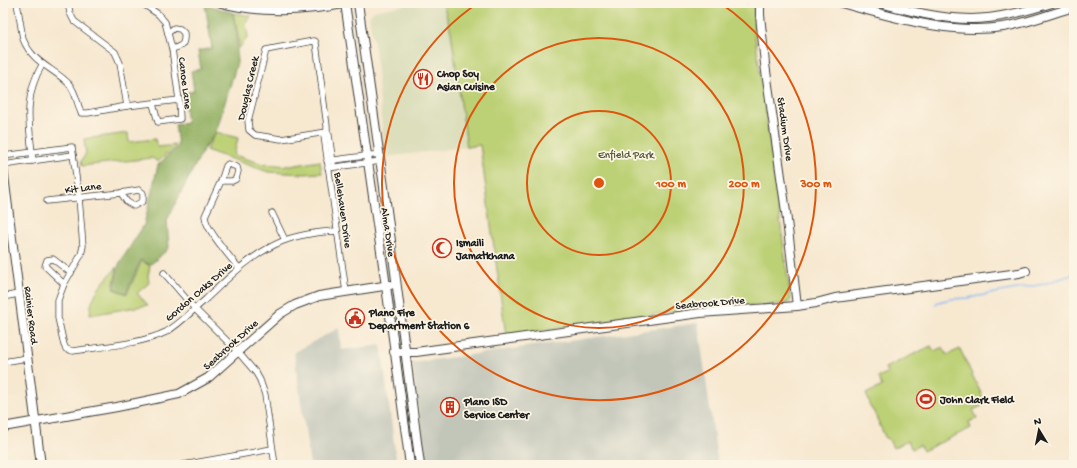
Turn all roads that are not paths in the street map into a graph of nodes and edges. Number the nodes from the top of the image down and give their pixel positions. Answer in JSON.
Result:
{"nodes":[{"id":1,"x":17,"y":3,"type":"edge"},
{"id":2,"x":68,"y":3,"type":"edge"},
{"id":3,"x":142,"y":3,"type":"edge"},
{"id":4,"x":220,"y":3,"type":"edge"},
{"id":5,"x":347,"y":3,"type":"edge"},
{"id":6,"x":358,"y":3,"type":"edge"},
{"id":7,"x":760,"y":3,"type":"edge"},
{"id":8,"x":841,"y":3,"type":"edge"},
{"id":9,"x":880,"y":3,"type":"edge"},
{"id":10,"x":1052,"y":3,"type":"edge"},
{"id":11,"x":247,"y":5,"type":"edge"},
{"id":12,"x":1074,"y":7,"type":"edge"},
{"id":13,"x":902,"y":9,"type":"junction"},
{"id":14,"x":898,"y":18,"type":"junction"},
{"id":15,"x":980,"y":18,"type":"junction"},
{"id":16,"x":979,"y":29,"type":"junction"},
{"id":17,"x":168,"y":33,"type":"junction"},
{"id":18,"x":172,"y":49,"type":"junction"},
{"id":19,"x":266,"y":50,"type":"joint"},
{"id":20,"x":42,"y":65,"type":"junction"},
{"id":21,"x":371,"y":94,"type":"junction"},
{"id":22,"x":359,"y":97,"type":"junction"},
{"id":23,"x":179,"y":100,"type":"junction"},
{"id":24,"x":153,"y":104,"type":"junction"},
{"id":25,"x":127,"y":106,"type":"junction"},
{"id":26,"x":327,"y":132,"type":"junction"},
{"id":27,"x":32,"y":152,"type":"junction"},
{"id":28,"x":73,"y":155,"type":"junction"},
{"id":29,"x":3,"y":156,"type":"edge"},
{"id":30,"x":380,"y":158,"type":"junction"},
{"id":31,"x":368,"y":159,"type":"junction"},
{"id":32,"x":33,"y":161,"type":"junction"},
{"id":33,"x":330,"y":161,"type":"junction"},
{"id":34,"x":3,"y":165,"type":"edge"},
{"id":35,"x":3,"y":168,"type":"edge"},
{"id":36,"x":331,"y":168,"type":"junction"},
{"id":37,"x":221,"y":181,"type":"dead end"},
{"id":38,"x":121,"y":193,"type":"dead end"},
{"id":39,"x":79,"y":198,"type":"junction"},
{"id":40,"x":47,"y":201,"type":"dead end"},
{"id":41,"x":5,"y":208,"type":"edge"},
{"id":42,"x":272,"y":213,"type":"dead end"},
{"id":43,"x":337,"y":231,"type":"junction"},
{"id":44,"x":285,"y":240,"type":"junction"},
{"id":45,"x":239,"y":268,"type":"junction"},
{"id":46,"x":1026,"y":270,"type":"dead end"},
{"id":47,"x":71,"y":273,"type":"junction"},
{"id":48,"x":164,"y":274,"type":"dead end"},
{"id":49,"x":64,"y":284,"type":"junction"},
{"id":50,"x":396,"y":285,"type":"junction"},
{"id":51,"x":386,"y":286,"type":"junction"},
{"id":52,"x":346,"y":292,"type":"junction"},
{"id":53,"x":18,"y":294,"type":"junction"},
{"id":54,"x":3,"y":297,"type":"edge"},
{"id":55,"x":797,"y":306,"type":"junction"},
{"id":56,"x":195,"y":309,"type":"junction"},
{"id":57,"x":238,"y":352,"type":"junction"},
{"id":58,"x":394,"y":352,"type":"junction"},
{"id":59,"x":405,"y":352,"type":"junction"},
{"id":60,"x":27,"y":358,"type":"junction"},
{"id":61,"x":3,"y":362,"type":"edge"},
{"id":62,"x":35,"y":421,"type":"junction"},
{"id":63,"x":3,"y":427,"type":"edge"},
{"id":64,"x":272,"y":449,"type":"junction"},
{"id":65,"x":41,"y":465,"type":"edge"},
{"id":66,"x":183,"y":465,"type":"edge"},
{"id":67,"x":275,"y":465,"type":"edge"},
{"id":68,"x":410,"y":465,"type":"edge"},
{"id":69,"x":420,"y":465,"type":"edge"}],
"edges":[{"from":1,"to":20,"type":"street"},
{"from":2,"to":25,"type":"street"},
{"from":3,"to":17,"type":"street","name":"Canoe Lane"},
{"from":4,"to":11,"type":"street"},
{"from":5,"to":11,"type":"street"},
{"from":5,"to":22,"type":"street","name":"Alma Drive"},
{"from":6,"to":21,"type":"street","name":"Alma Drive"},
{"from":7,"to":55,"type":"street","name":"Stadium Drive"},
{"from":8,"to":14,"type":"street"},
{"from":9,"to":13,"type":"street"},
{"from":10,"to":15,"type":"street"},
{"from":12,"to":16,"type":"street"},
{"from":13,"to":14,"type":"street"},
{"from":13,"to":15,"type":"street"},
{"from":14,"to":16,"type":"street"},
{"from":15,"to":16,"type":"street"},
{"from":17,"to":18,"type":"street","name":"Canoe Lane"},
{"from":17,"to":18,"type":"street","name":"Canoe Lane"},
{"from":18,"to":23,"type":"street","name":"Canoe Lane"},
{"from":19,"to":26,"type":"street","name":"Bellehaven Drive"},
{"from":19,"to":26,"type":"street","name":"Douglas Creek"},
{"from":20,"to":25,"type":"street"},
{"from":20,"to":27,"type":"street"},
{"from":21,"to":22,"type":"street"},
{"from":21,"to":30,"type":"street","name":"Alma Drive"},
{"from":22,"to":31,"type":"street","name":"Alma Drive"},
{"from":23,"to":24,"type":"street"},
{"from":23,"to":24,"type":"street","name":"Canoe Lane"},
{"from":24,"to":25,"type":"street"},
{"from":26,"to":33,"type":"street","name":"Bellehaven Drive"},
{"from":27,"to":28,"type":"street"},
{"from":27,"to":29,"type":"street"},
{"from":27,"to":32,"type":"street"},
{"from":28,"to":32,"type":"street"},
{"from":28,"to":39,"type":"street"},
{"from":30,"to":31,"type":"street"},
{"from":30,"to":50,"type":"street","name":"Alma Drive"},
{"from":31,"to":33,"type":"street"},
{"from":31,"to":36,"type":"street"},
{"from":31,"to":51,"type":"street","name":"Alma Drive"},
{"from":32,"to":34,"type":"street"},
{"from":33,"to":36,"type":"street","name":"Bellehaven Drive"},
{"from":35,"to":41,"type":"street","name":"Rainier Road"},
{"from":36,"to":43,"type":"street","name":"Bellehaven Drive"},
{"from":37,"to":45,"type":"street"},
{"from":38,"to":39,"type":"street","name":"Kit Lane"},
{"from":39,"to":40,"type":"street","name":"Kit Lane"},
{"from":39,"to":47,"type":"street"},
{"from":41,"to":53,"type":"street","name":"Rainier Road"},
{"from":42,"to":44,"type":"street"},
{"from":43,"to":44,"type":"street","name":"Gordon Oaks Drive"},
{"from":43,"to":52,"type":"street","name":"Bellehaven Drive"},
{"from":44,"to":45,"type":"street","name":"Gordon Oaks Drive"},
{"from":45,"to":56,"type":"street","name":"Gordon Oaks Drive"},
{"from":46,"to":55,"type":"street","name":"Seabrook Drive"},
{"from":47,"to":49,"type":"street"},
{"from":47,"to":49,"type":"street"},
{"from":48,"to":56,"type":"street"},
{"from":49,"to":56,"type":"street","name":"Gordon Oaks Drive"},
{"from":50,"to":51,"type":"street","name":"Seabrook Drive"},
{"from":50,"to":59,"type":"street","name":"Alma Drive"},
{"from":51,"to":52,"type":"street","name":"Seabrook Drive"},
{"from":51,"to":58,"type":"street","name":"Alma Drive"},
{"from":52,"to":57,"type":"street","name":"Seabrook Drive"},
{"from":53,"to":54,"type":"street"},
{"from":53,"to":60,"type":"street","name":"Rainier Road"},
{"from":55,"to":59,"type":"street","name":"Seabrook Drive"},
{"from":56,"to":57,"type":"street"},
{"from":57,"to":62,"type":"street","name":"Seabrook Drive"},
{"from":57,"to":64,"type":"street"},
{"from":58,"to":59,"type":"street","name":"Seabrook Drive"},
{"from":58,"to":68,"type":"street","name":"Alma Drive"},
{"from":59,"to":69,"type":"street","name":"Alma Drive"},
{"from":60,"to":61,"type":"street"},
{"from":60,"to":62,"type":"street","name":"Rainier Road"},
{"from":62,"to":63,"type":"street","name":"Seabrook Drive"},
{"from":62,"to":65,"type":"street","name":"Rainier Road"},
{"from":64,"to":66,"type":"street"},
{"from":64,"to":67,"type":"street"}]}
